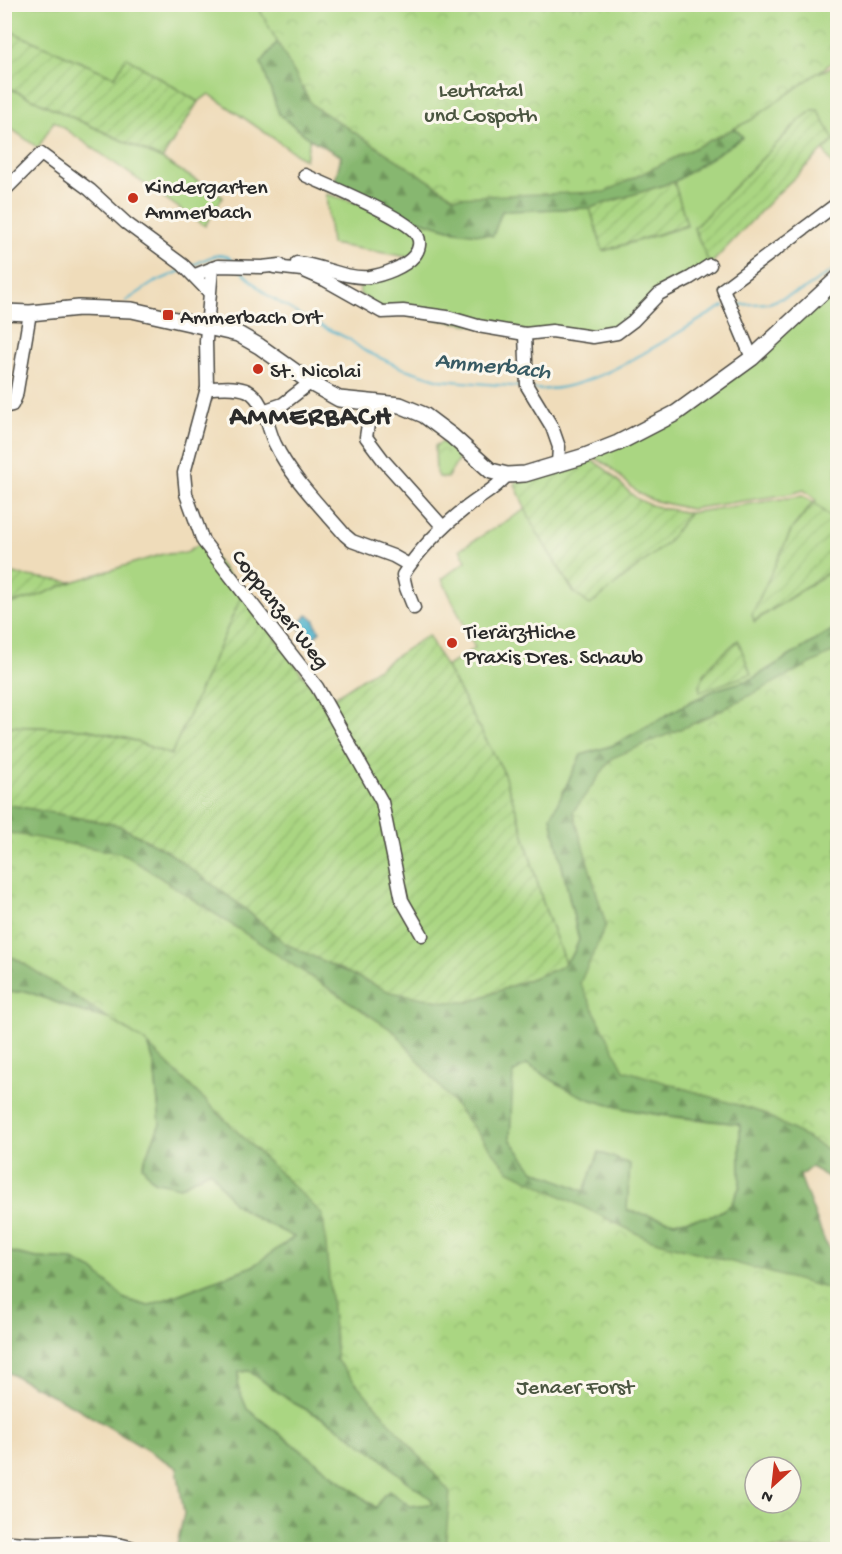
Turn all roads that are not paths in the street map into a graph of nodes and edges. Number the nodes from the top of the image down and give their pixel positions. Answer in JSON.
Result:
{"nodes":[{"id":1,"x":305,"y":175,"type":"dead end"},
{"id":2,"x":4,"y":191,"type":"edge"},
{"id":3,"x":837,"y":203,"type":"edge"},
{"id":4,"x":710,"y":265,"type":"dead end"},
{"id":5,"x":274,"y":267,"type":"junction"},
{"id":6,"x":212,"y":268,"type":"junction"},
{"id":7,"x":190,"y":271,"type":"junction"},
{"id":8,"x":837,"y":278,"type":"edge"},
{"id":9,"x":209,"y":291,"type":"junction"},
{"id":10,"x":30,"y":313,"type":"junction"},
{"id":11,"x":7,"y":314,"type":"edge"},
{"id":12,"x":208,"y":328,"type":"junction"},
{"id":13,"x":525,"y":334,"type":"junction"},
{"id":14,"x":752,"y":358,"type":"junction"},
{"id":15,"x":310,"y":383,"type":"junction"},
{"id":16,"x":207,"y":388,"type":"junction"},
{"id":17,"x":369,"y":402,"type":"junction"},
{"id":18,"x":4,"y":408,"type":"edge"},
{"id":19,"x":262,"y":411,"type":"junction"},
{"id":20,"x":558,"y":463,"type":"junction"},
{"id":21,"x":507,"y":475,"type":"junction"},
{"id":22,"x":443,"y":527,"type":"junction"},
{"id":23,"x":409,"y":565,"type":"junction"},
{"id":24,"x":414,"y":608,"type":"dead end"},
{"id":25,"x":422,"y":935,"type":"dead end"},
{"id":26,"x":4,"y":1540,"type":"edge"},
{"id":27,"x":139,"y":1550,"type":"edge"}],
"edges":[{"from":1,"to":5,"type":"street"},
{"from":2,"to":7,"type":"street"},
{"from":3,"to":14,"type":"street"},
{"from":4,"to":13,"type":"street"},
{"from":5,"to":6,"type":"street"},
{"from":5,"to":13,"type":"street"},
{"from":6,"to":7,"type":"street"},
{"from":6,"to":9,"type":"street","name":"Coppanzer Weg"},
{"from":7,"to":9,"type":"street"},
{"from":8,"to":14,"type":"main road"},
{"from":9,"to":12,"type":"street","name":"Coppanzer Weg"},
{"from":10,"to":11,"type":"main road"},
{"from":10,"to":12,"type":"main road"},
{"from":10,"to":18,"type":"street"},
{"from":12,"to":15,"type":"main road"},
{"from":12,"to":16,"type":"street","name":"Coppanzer Weg"},
{"from":13,"to":20,"type":"street"},
{"from":14,"to":20,"type":"main road"},
{"from":15,"to":17,"type":"main road"},
{"from":15,"to":19,"type":"street"},
{"from":16,"to":19,"type":"street"},
{"from":16,"to":25,"type":"street","name":"Coppanzer Weg"},
{"from":17,"to":21,"type":"main road"},
{"from":17,"to":22,"type":"street"},
{"from":19,"to":23,"type":"street"},
{"from":20,"to":21,"type":"main road"},
{"from":21,"to":22,"type":"street"},
{"from":22,"to":23,"type":"street"},
{"from":23,"to":24,"type":"street"},
{"from":26,"to":27,"type":"street"}]}
